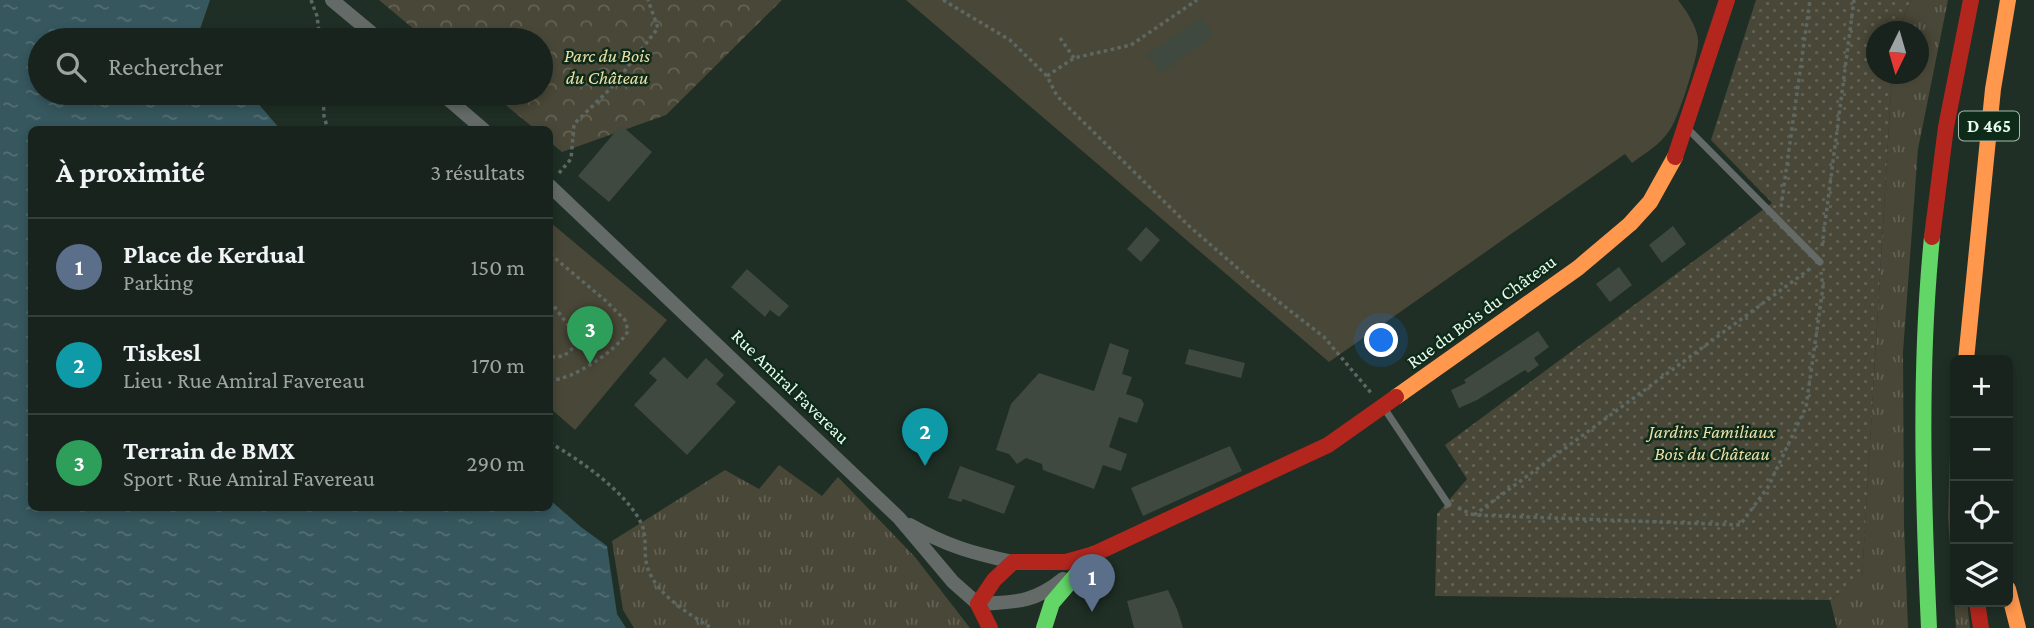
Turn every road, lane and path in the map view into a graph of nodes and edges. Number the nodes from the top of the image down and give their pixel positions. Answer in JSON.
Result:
{"nodes":[{"id":1,"x":311,"y":0,"type":"edge"},
{"id":2,"x":332,"y":0,"type":"edge"},
{"id":3,"x":648,"y":0,"type":"edge"},
{"id":4,"x":943,"y":0,"type":"edge"},
{"id":5,"x":1197,"y":0,"type":"edge"},
{"id":6,"x":1727,"y":0,"type":"edge"},
{"id":7,"x":1810,"y":0,"type":"edge"},
{"id":8,"x":1854,"y":0,"type":"edge"},
{"id":9,"x":1971,"y":0,"type":"edge"},
{"id":10,"x":2008,"y":0,"type":"edge"},
{"id":11,"x":318,"y":28,"type":"edge"},
{"id":12,"x":366,"y":28,"type":"edge"},
{"id":13,"x":1060,"y":38,"type":"dead end"},
{"id":14,"x":1074,"y":58,"type":"junction"},
{"id":15,"x":1047,"y":76,"type":"junction"},
{"id":16,"x":1951,"y":100,"type":"junction"},
{"id":17,"x":324,"y":105,"type":"edge"},
{"id":18,"x":455,"y":105,"type":"edge"},
{"id":19,"x":327,"y":126,"type":"edge"},
{"id":20,"x":479,"y":126,"type":"edge"},
{"id":21,"x":1687,"y":129,"type":"junction"},
{"id":22,"x":553,"y":181,"type":"edge"},
{"id":23,"x":1779,"y":223,"type":"junction"},
{"id":24,"x":1975,"y":252,"type":"junction"},
{"id":25,"x":553,"y":256,"type":"edge"},
{"id":26,"x":1820,"y":261,"type":"junction"},
{"id":27,"x":553,"y":305,"type":"edge"},
{"id":28,"x":1966,"y":355,"type":"edge"},
{"id":29,"x":1982,"y":355,"type":"edge"},
{"id":30,"x":553,"y":357,"type":"edge"},
{"id":31,"x":553,"y":379,"type":"edge"},
{"id":32,"x":1382,"y":406,"type":"junction"},
{"id":33,"x":553,"y":445,"type":"edge"},
{"id":34,"x":1448,"y":504,"type":"joint"},
{"id":35,"x":1474,"y":515,"type":"junction"},
{"id":36,"x":899,"y":518,"type":"junction"},
{"id":37,"x":1094,"y":554,"type":"junction"},
{"id":38,"x":1013,"y":562,"type":"junction"},
{"id":39,"x":1943,"y":581,"type":"dead end"},
{"id":40,"x":978,"y":604,"type":"junction"},
{"id":41,"x":1979,"y":607,"type":"edge"},
{"id":42,"x":2013,"y":607,"type":"edge"},
{"id":43,"x":711,"y":628,"type":"edge"},
{"id":44,"x":990,"y":628,"type":"edge"},
{"id":45,"x":1044,"y":628,"type":"edge"},
{"id":46,"x":1930,"y":628,"type":"edge"},
{"id":47,"x":1981,"y":628,"type":"edge"},
{"id":48,"x":2018,"y":628,"type":"edge"}],
"edges":[{"from":1,"to":11,"type":"path"},
{"from":2,"to":12,"type":"street"},
{"from":3,"to":22,"type":"path"},
{"from":4,"to":15,"type":"path"},
{"from":5,"to":14,"type":"path"},
{"from":6,"to":21,"type":"main road","name":"Rue du Bois du Château"},
{"from":7,"to":23,"type":"path"},
{"from":8,"to":26,"type":"path"},
{"from":9,"to":16,"type":"main road","number":"D 465"},
{"from":10,"to":24,"type":"main road","number":"D 465"},
{"from":13,"to":14,"type":"path"},
{"from":14,"to":15,"type":"path"},
{"from":15,"to":32,"type":"path"},
{"from":16,"to":39,"type":"main road"},
{"from":16,"to":46,"type":"main road"},
{"from":17,"to":19,"type":"path"},
{"from":18,"to":20,"type":"street"},
{"from":21,"to":23,"type":"lane"},
{"from":21,"to":32,"type":"main road","name":"Rue du Bois du Château"},
{"from":22,"to":36,"type":"street","name":"Rue Amiral Favereau"},
{"from":23,"to":26,"type":"lane"},
{"from":24,"to":28,"type":"main road"},
{"from":24,"to":29,"type":"main road"},
{"from":25,"to":31,"type":"path"},
{"from":26,"to":35,"type":"path"},
{"from":26,"to":35,"type":"path"},
{"from":27,"to":30,"type":"path"},
{"from":32,"to":34,"type":"lane"},
{"from":32,"to":37,"type":"main road","name":"Rue du Bois du Château"},
{"from":33,"to":43,"type":"path"},
{"from":34,"to":35,"type":"path"},
{"from":36,"to":38,"type":"street","name":"Rue du Bois du Château"},
{"from":36,"to":40,"type":"street","name":"Rue Amiral Favereau"},
{"from":37,"to":38,"type":"main road","name":"Rue du Bois du Château"},
{"from":37,"to":40,"type":"street","name":"Rue du Bois du Château"},
{"from":37,"to":45,"type":"main road","name":"Rue du Bois du Château"},
{"from":38,"to":40,"type":"main road"},
{"from":40,"to":44,"type":"main road","name":"Rue Amiral Favereau"},
{"from":41,"to":47,"type":"main road"},
{"from":42,"to":48,"type":"main road"}]}
